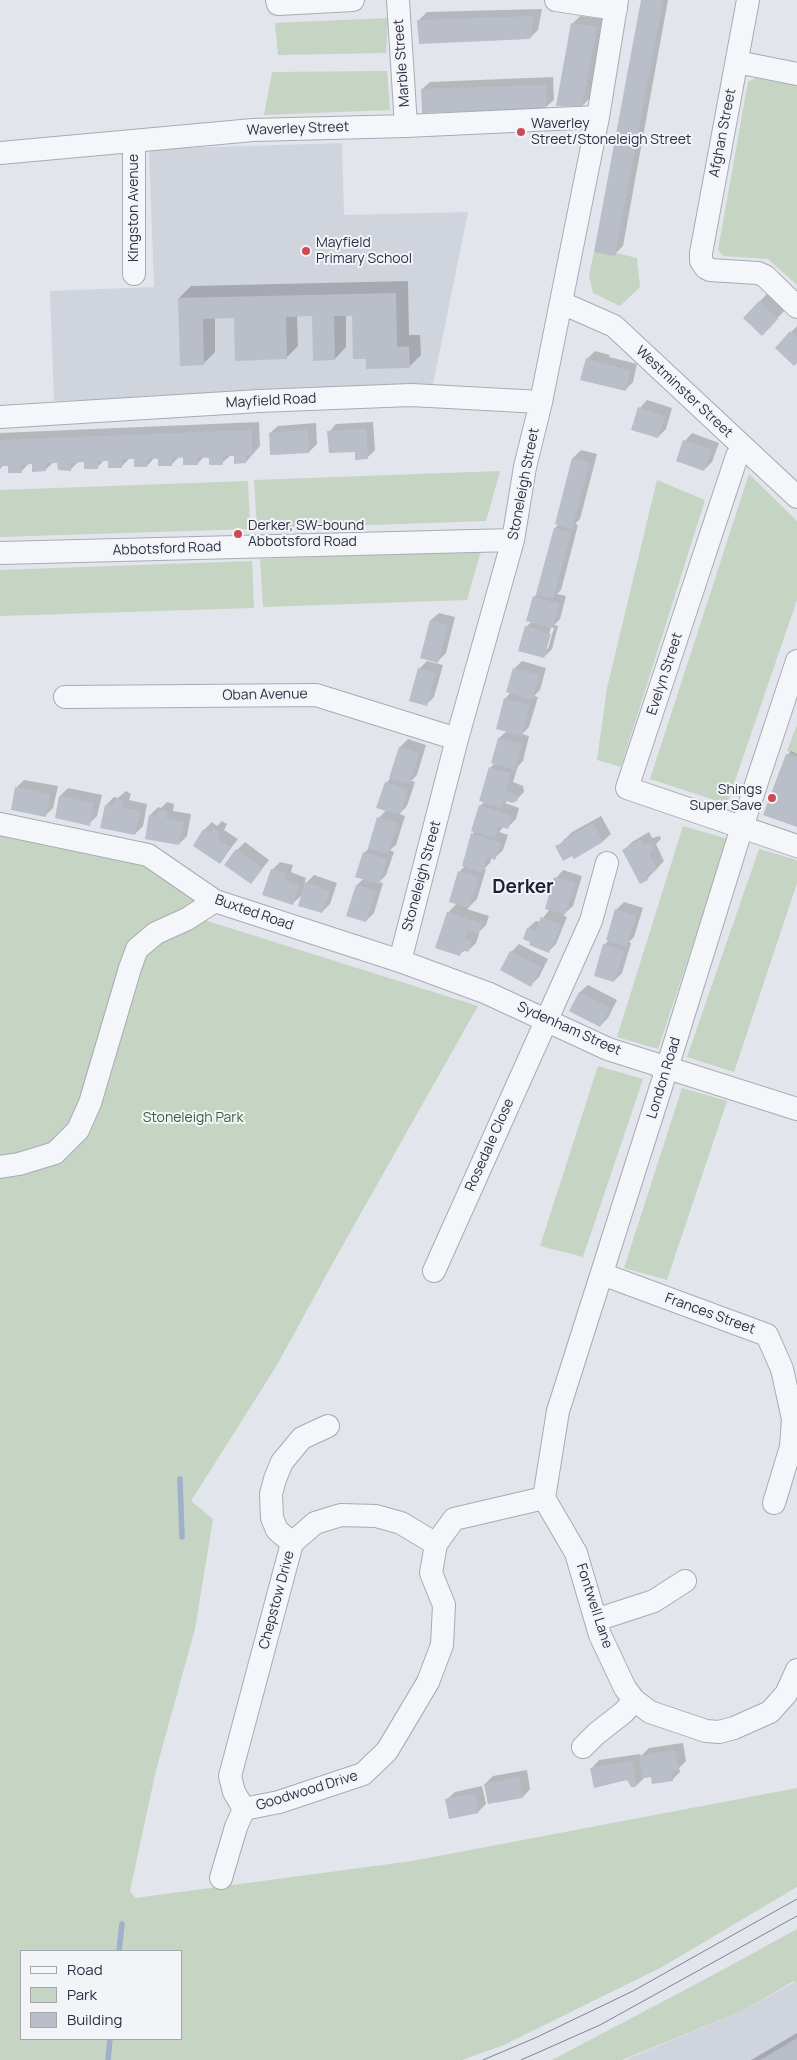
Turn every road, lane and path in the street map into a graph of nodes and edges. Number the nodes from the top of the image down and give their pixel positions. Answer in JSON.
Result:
{"nodes":[{"id":1,"x":354,"y":0,"type":"edge"},
{"id":2,"x":398,"y":0,"type":"edge"},
{"id":3,"x":556,"y":0,"type":"edge"},
{"id":4,"x":748,"y":0,"type":"edge"},
{"id":5,"x":277,"y":2,"type":"edge"},
{"id":6,"x":616,"y":5,"type":"edge"},
{"id":7,"x":737,"y":62,"type":"junction"},
{"id":8,"x":797,"y":74,"type":"edge"},
{"id":9,"x":598,"y":117,"type":"junction"},
{"id":10,"x":406,"y":126,"type":"junction"},
{"id":11,"x":134,"y":142,"type":"junction"},
{"id":12,"x":0,"y":153,"type":"edge"},
{"id":13,"x":134,"y":274,"type":"dead end"},
{"id":14,"x":562,"y":303,"type":"junction"},
{"id":15,"x":797,"y":307,"type":"edge"},
{"id":16,"x":541,"y":402,"type":"junction"},
{"id":17,"x":0,"y":417,"type":"edge"},
{"id":18,"x":743,"y":448,"type":"junction"},
{"id":19,"x":797,"y":497,"type":"edge"},
{"id":20,"x":513,"y":540,"type":"junction"},
{"id":21,"x":0,"y":553,"type":"edge"},
{"id":22,"x":797,"y":661,"type":"edge"},
{"id":23,"x":65,"y":697,"type":"dead end"},
{"id":24,"x":458,"y":739,"type":"junction"},
{"id":25,"x":0,"y":824,"type":"edge"},
{"id":26,"x":742,"y":826,"type":"junction"},
{"id":27,"x":797,"y":846,"type":"edge"},
{"id":28,"x":607,"y":863,"type":"dead end"},
{"id":29,"x":215,"y":901,"type":"junction"},
{"id":30,"x":400,"y":961,"type":"junction"},
{"id":31,"x":545,"y":1020,"type":"junction"},
{"id":32,"x":667,"y":1068,"type":"junction"},
{"id":33,"x":797,"y":1109,"type":"edge"},
{"id":34,"x":0,"y":1167,"type":"edge"},
{"id":35,"x":434,"y":1271,"type":"dead end"},
{"id":36,"x":602,"y":1274,"type":"junction"},
{"id":37,"x":328,"y":1426,"type":"dead end"},
{"id":38,"x":790,"y":1476,"type":"edge"},
{"id":39,"x":544,"y":1498,"type":"junction"},
{"id":40,"x":774,"y":1503,"type":"dead end"},
{"id":41,"x":292,"y":1543,"type":"junction"},
{"id":42,"x":436,"y":1544,"type":"junction"},
{"id":43,"x":685,"y":1581,"type":"dead end"},
{"id":44,"x":596,"y":1620,"type":"junction"},
{"id":45,"x":797,"y":1670,"type":"edge"},
{"id":46,"x":634,"y":1700,"type":"junction"},
{"id":47,"x":583,"y":1747,"type":"dead end"},
{"id":48,"x":244,"y":1809,"type":"junction"},
{"id":49,"x":220,"y":1878,"type":"dead end"}],
"edges":[{"from":1,"to":5,"type":"street"},
{"from":2,"to":10,"type":"street","name":"Marble Street"},
{"from":3,"to":6,"type":"street"},
{"from":4,"to":7,"type":"street","name":"Afghan Street"},
{"from":6,"to":9,"type":"street","name":"Stoneleigh Street"},
{"from":7,"to":8,"type":"street"},
{"from":7,"to":15,"type":"street","name":"Afghan Street"},
{"from":9,"to":10,"type":"street","name":"Waverley Street"},
{"from":9,"to":14,"type":"street","name":"Stoneleigh Street"},
{"from":10,"to":11,"type":"street","name":"Waverley Street"},
{"from":11,"to":12,"type":"street","name":"Waverley Street"},
{"from":11,"to":13,"type":"street","name":"Kingston Avenue"},
{"from":14,"to":16,"type":"street","name":"Stoneleigh Street"},
{"from":14,"to":18,"type":"street","name":"Westminster Street"},
{"from":16,"to":17,"type":"street","name":"Mayfield Road"},
{"from":16,"to":20,"type":"street","name":"Stoneleigh Street"},
{"from":18,"to":19,"type":"street","name":"Westminster Street"},
{"from":18,"to":26,"type":"street","name":"Evelyn Street"},
{"from":20,"to":21,"type":"street","name":"Abbotsford Road"},
{"from":20,"to":24,"type":"street","name":"Stoneleigh Street"},
{"from":22,"to":26,"type":"street","name":"London Road"},
{"from":23,"to":24,"type":"street","name":"Oban Avenue"},
{"from":24,"to":30,"type":"street","name":"Stoneleigh Street"},
{"from":25,"to":29,"type":"street","name":"Buxted Road"},
{"from":26,"to":27,"type":"street"},
{"from":26,"to":32,"type":"street","name":"London Road"},
{"from":28,"to":31,"type":"street","name":"Rosedale Close"},
{"from":29,"to":30,"type":"street","name":"Buxted Road"},
{"from":29,"to":34,"type":"street"},
{"from":30,"to":31,"type":"street","name":"Sydenham Street"},
{"from":31,"to":32,"type":"street","name":"Sydenham Street"},
{"from":31,"to":35,"type":"street","name":"Rosedale Close"},
{"from":32,"to":33,"type":"street","name":"Sydenham Street"},
{"from":32,"to":36,"type":"street","name":"London Road"},
{"from":36,"to":38,"type":"street","name":"Frances Street"},
{"from":36,"to":39,"type":"street","name":"London Road"},
{"from":37,"to":41,"type":"street"},
{"from":38,"to":40,"type":"street","name":"Frances Street"},
{"from":39,"to":42,"type":"street","name":"Goodwood Drive"},
{"from":39,"to":44,"type":"street","name":"Fontwell Lane"},
{"from":41,"to":42,"type":"street","name":"Chepstow Drive"},
{"from":41,"to":48,"type":"street","name":"Chepstow Drive"},
{"from":42,"to":48,"type":"street","name":"Goodwood Drive"},
{"from":43,"to":44,"type":"street"},
{"from":44,"to":46,"type":"street","name":"Fontwell Lane"},
{"from":45,"to":46,"type":"street","name":"Fontwell Lane"},
{"from":46,"to":47,"type":"street"},
{"from":48,"to":49,"type":"street","name":"Goodwood Drive"}]}
